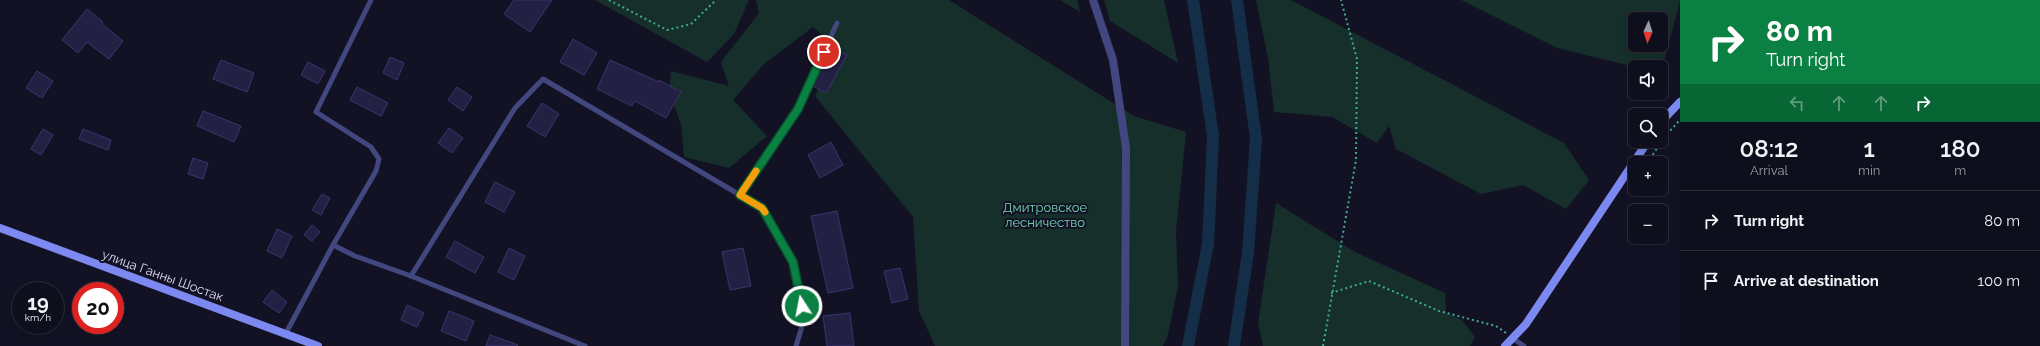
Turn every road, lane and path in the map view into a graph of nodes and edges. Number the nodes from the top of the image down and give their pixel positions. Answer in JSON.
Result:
{"nodes":[{"id":1,"x":371,"y":0,"type":"edge"},
{"id":2,"x":609,"y":0,"type":"edge"},
{"id":3,"x":716,"y":0,"type":"edge"},
{"id":4,"x":1093,"y":0,"type":"edge"},
{"id":5,"x":1340,"y":0,"type":"edge"},
{"id":6,"x":837,"y":23,"type":"dead end"},
{"id":7,"x":1680,"y":102,"type":"edge"},
{"id":8,"x":1668,"y":115,"type":"edge"},
{"id":9,"x":1680,"y":120,"type":"edge"},
{"id":10,"x":1643,"y":148,"type":"edge"},
{"id":11,"x":1652,"y":156,"type":"edge"},
{"id":12,"x":740,"y":195,"type":"junction"},
{"id":13,"x":0,"y":228,"type":"edge"},
{"id":14,"x":333,"y":245,"type":"junction"},
{"id":15,"x":411,"y":276,"type":"junction"},
{"id":16,"x":1331,"y":293,"type":"junction"},
{"id":17,"x":286,"y":333,"type":"junction"},
{"id":18,"x":1512,"y":338,"type":"junction"},
{"id":19,"x":299,"y":343,"type":"edge"},
{"id":20,"x":318,"y":346,"type":"edge"},
{"id":21,"x":585,"y":346,"type":"edge"},
{"id":22,"x":796,"y":346,"type":"edge"},
{"id":23,"x":1124,"y":346,"type":"edge"},
{"id":24,"x":1323,"y":346,"type":"edge"},
{"id":25,"x":1505,"y":346,"type":"edge"},
{"id":26,"x":1524,"y":346,"type":"edge"}],
"edges":[{"from":1,"to":14,"type":"lane"},
{"from":2,"to":3,"type":"path"},
{"from":4,"to":23,"type":"street"},
{"from":5,"to":16,"type":"path"},
{"from":6,"to":12,"type":"lane"},
{"from":7,"to":8,"type":"main road"},
{"from":9,"to":11,"type":"path"},
{"from":10,"to":18,"type":"main road"},
{"from":12,"to":15,"type":"lane"},
{"from":12,"to":22,"type":"lane"},
{"from":13,"to":17,"type":"main road","name":"улица Ганны Шостак"},
{"from":14,"to":15,"type":"lane"},
{"from":14,"to":17,"type":"lane"},
{"from":15,"to":21,"type":"lane"},
{"from":16,"to":18,"type":"path"},
{"from":16,"to":24,"type":"path"},
{"from":17,"to":19,"type":"main road","name":"улица Ганны Шостак"},
{"from":18,"to":25,"type":"main road"},
{"from":18,"to":26,"type":"lane"},
{"from":19,"to":20,"type":"main road","name":"улица Ганны Шостак"}]}
